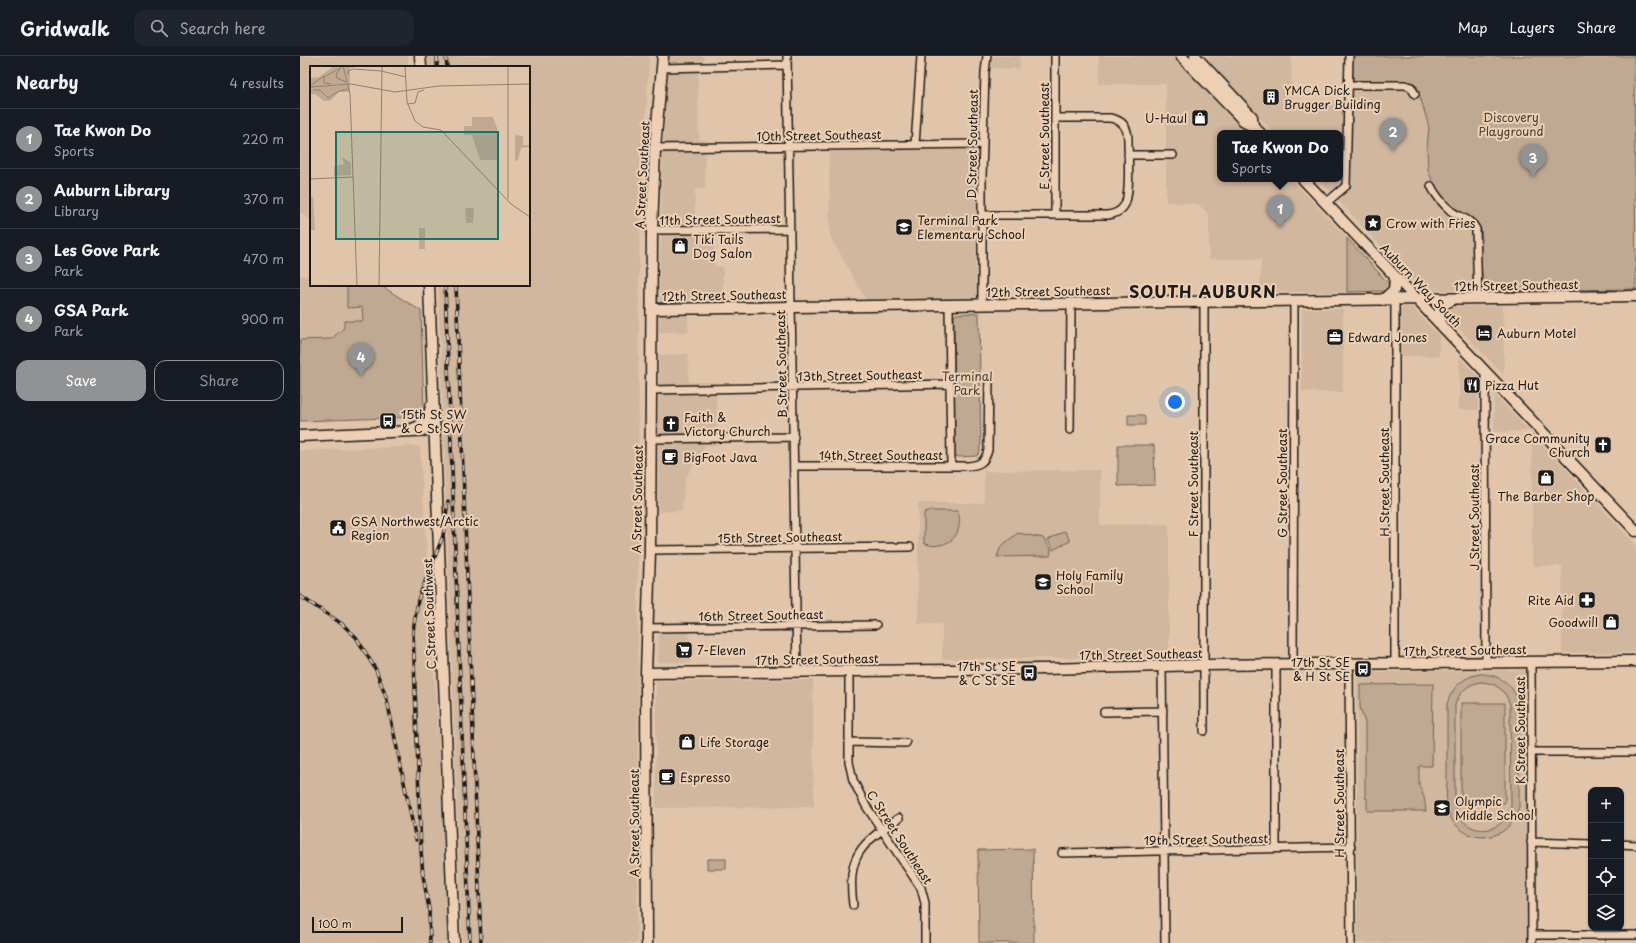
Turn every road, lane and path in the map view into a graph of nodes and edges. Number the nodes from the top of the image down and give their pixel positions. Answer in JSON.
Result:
{"nodes":[{"id":1,"x":663,"y":56,"type":"edge"},
{"id":2,"x":787,"y":56,"type":"edge"},
{"id":3,"x":921,"y":56,"type":"edge"},
{"id":4,"x":987,"y":56,"type":"edge"},
{"id":5,"x":1055,"y":56,"type":"edge"},
{"id":6,"x":1182,"y":56,"type":"edge"},
{"id":7,"x":1195,"y":56,"type":"edge"},
{"id":8,"x":1349,"y":56,"type":"edge"},
{"id":9,"x":787,"y":65,"type":"junction"},
{"id":10,"x":662,"y":68,"type":"junction"},
{"id":11,"x":1349,"y":85,"type":"junction"},
{"id":12,"x":1415,"y":94,"type":"dead end"},
{"id":13,"x":1055,"y":118,"type":"junction"},
{"id":14,"x":1256,"y":130,"type":"edge"},
{"id":15,"x":983,"y":144,"type":"junction"},
{"id":16,"x":915,"y":145,"type":"junction"},
{"id":17,"x":788,"y":146,"type":"junction"},
{"id":18,"x":655,"y":148,"type":"junction"},
{"id":19,"x":1128,"y":154,"type":"junction"},
{"id":20,"x":1173,"y":154,"type":"dead end"},
{"id":21,"x":1306,"y":182,"type":"edge"},
{"id":22,"x":1431,"y":186,"type":"dead end"},
{"id":23,"x":1326,"y":203,"type":"junction"},
{"id":24,"x":983,"y":215,"type":"junction"},
{"id":25,"x":1055,"y":215,"type":"junction"},
{"id":26,"x":789,"y":229,"type":"junction"},
{"id":27,"x":652,"y":230,"type":"junction"},
{"id":28,"x":1395,"y":276,"type":"junction"},
{"id":29,"x":428,"y":286,"type":"edge"},
{"id":30,"x":1636,"y":296,"type":"edge"},
{"id":31,"x":1453,"y":299,"type":"junction"},
{"id":32,"x":1478,"y":299,"type":"junction"},
{"id":33,"x":1383,"y":300,"type":"junction"},
{"id":34,"x":1395,"y":300,"type":"junction"},
{"id":35,"x":1417,"y":300,"type":"junction"},
{"id":36,"x":1294,"y":302,"type":"junction"},
{"id":37,"x":1204,"y":303,"type":"junction"},
{"id":38,"x":1071,"y":304,"type":"junction"},
{"id":39,"x":949,"y":305,"type":"junction"},
{"id":40,"x":982,"y":305,"type":"junction"},
{"id":41,"x":790,"y":307,"type":"junction"},
{"id":42,"x":652,"y":309,"type":"junction"},
{"id":43,"x":1441,"y":325,"type":"junction"},
{"id":44,"x":1485,"y":371,"type":"junction"},
{"id":45,"x":989,"y":378,"type":"dead end"},
{"id":46,"x":950,"y":384,"type":"junction"},
{"id":47,"x":792,"y":387,"type":"junction"},
{"id":48,"x":651,"y":390,"type":"junction"},
{"id":49,"x":433,"y":398,"type":"junction"},
{"id":50,"x":434,"y":430,"type":"junction"},
{"id":51,"x":1070,"y":430,"type":"dead end"},
{"id":52,"x":402,"y":432,"type":"junction"},
{"id":53,"x":300,"y":436,"type":"edge"},
{"id":54,"x":794,"y":437,"type":"junction"},
{"id":55,"x":651,"y":438,"type":"junction"},
{"id":56,"x":794,"y":466,"type":"junction"},
{"id":57,"x":951,"y":466,"type":"junction"},
{"id":58,"x":1636,"y":531,"type":"edge"},
{"id":59,"x":910,"y":547,"type":"dead end"},
{"id":60,"x":795,"y":548,"type":"junction"},
{"id":61,"x":650,"y":550,"type":"junction"},
{"id":62,"x":876,"y":624,"type":"dead end"},
{"id":63,"x":796,"y":626,"type":"junction"},
{"id":64,"x":647,"y":628,"type":"junction"},
{"id":65,"x":1636,"y":661,"type":"edge"},
{"id":66,"x":1531,"y":662,"type":"junction"},
{"id":67,"x":1395,"y":663,"type":"junction"},
{"id":68,"x":1486,"y":663,"type":"junction"},
{"id":69,"x":1276,"y":664,"type":"junction"},
{"id":70,"x":1293,"y":664,"type":"junction"},
{"id":71,"x":1349,"y":664,"type":"junction"},
{"id":72,"x":1204,"y":665,"type":"junction"},
{"id":73,"x":1162,"y":666,"type":"junction"},
{"id":74,"x":797,"y":672,"type":"junction"},
{"id":75,"x":849,"y":672,"type":"junction"},
{"id":76,"x":646,"y":673,"type":"junction"},
{"id":77,"x":1163,"y":711,"type":"junction"},
{"id":78,"x":1104,"y":712,"type":"dead end"},
{"id":79,"x":1204,"y":731,"type":"dead end"},
{"id":80,"x":849,"y":742,"type":"junction"},
{"id":81,"x":906,"y":743,"type":"dead end"},
{"id":82,"x":1531,"y":752,"type":"junction"},
{"id":83,"x":1636,"y":752,"type":"edge"},
{"id":84,"x":899,"y":818,"type":"dead end"},
{"id":85,"x":882,"y":829,"type":"junction"},
{"id":86,"x":1531,"y":842,"type":"junction"},
{"id":87,"x":1588,"y":844,"type":"edge"},
{"id":88,"x":1624,"y":844,"type":"edge"},
{"id":89,"x":1636,"y":845,"type":"edge"},
{"id":90,"x":1351,"y":847,"type":"junction"},
{"id":91,"x":1276,"y":848,"type":"junction"},
{"id":92,"x":1165,"y":851,"type":"junction"},
{"id":93,"x":1062,"y":853,"type":"dead end"},
{"id":94,"x":853,"y":905,"type":"dead end"},
{"id":95,"x":1532,"y":934,"type":"junction"},
{"id":96,"x":1636,"y":936,"type":"edge"},
{"id":97,"x":454,"y":943,"type":"edge"},
{"id":98,"x":647,"y":943,"type":"edge"},
{"id":99,"x":925,"y":943,"type":"edge"},
{"id":100,"x":1165,"y":943,"type":"edge"},
{"id":101,"x":1351,"y":943,"type":"edge"},
{"id":102,"x":1532,"y":943,"type":"edge"}],
"edges":[{"from":1,"to":10,"type":"main road","name":"A Street Southeast"},
{"from":2,"to":9,"type":"street","name":"B Street Southeast"},
{"from":3,"to":16,"type":"street"},
{"from":4,"to":15,"type":"street","name":"D Street Southeast"},
{"from":5,"to":13,"type":"street","name":"E Street Southeast"},
{"from":6,"to":14,"type":"main road"},
{"from":7,"to":14,"type":"main road"},
{"from":8,"to":11,"type":"street"},
{"from":9,"to":10,"type":"street"},
{"from":9,"to":17,"type":"street","name":"B Street Southeast"},
{"from":10,"to":18,"type":"main road","name":"A Street Southeast"},
{"from":11,"to":12,"type":"street"},
{"from":11,"to":23,"type":"street"},
{"from":13,"to":19,"type":"street"},
{"from":13,"to":25,"type":"street","name":"E Street Southeast"},
{"from":15,"to":16,"type":"street","name":"10th Street Southeast"},
{"from":15,"to":24,"type":"street","name":"D Street Southeast"},
{"from":16,"to":17,"type":"street","name":"10th Street Southeast"},
{"from":17,"to":18,"type":"street","name":"10th Street Southeast"},
{"from":17,"to":26,"type":"street","name":"B Street Southeast"},
{"from":18,"to":27,"type":"main road","name":"A Street Southeast"},
{"from":19,"to":20,"type":"street"},
{"from":19,"to":25,"type":"street"},
{"from":21,"to":23,"type":"main road","name":"Auburn Way South"},
{"from":22,"to":32,"type":"street"},
{"from":23,"to":28,"type":"main road","name":"Auburn Way South"},
{"from":24,"to":25,"type":"street"},
{"from":24,"to":40,"type":"street","name":"D Street Southeast"},
{"from":26,"to":27,"type":"street","name":"11th Street Southeast"},
{"from":26,"to":41,"type":"street","name":"B Street Southeast"},
{"from":27,"to":42,"type":"main road","name":"A Street Southeast"},
{"from":28,"to":33,"type":"main road"},
{"from":28,"to":35,"type":"main road","name":"Auburn Way South"},
{"from":29,"to":49,"type":"main road","name":"C Street Southwest"},
{"from":30,"to":32,"type":"main road","name":"12th Street Southeast"},
{"from":31,"to":32,"type":"main road","name":"12th Street Southeast"},
{"from":31,"to":35,"type":"main road","name":"12th Street Southeast"},
{"from":31,"to":43,"type":"main road"},
{"from":33,"to":34,"type":"main road","name":"12th Street Southeast"},
{"from":33,"to":36,"type":"main road","name":"12th Street Southeast"},
{"from":34,"to":35,"type":"main road","name":"12th Street Southeast"},
{"from":34,"to":67,"type":"street","name":"H Street Southeast"},
{"from":35,"to":43,"type":"main road","name":"Auburn Way South"},
{"from":36,"to":37,"type":"main road","name":"12th Street Southeast"},
{"from":36,"to":70,"type":"street","name":"G Street Southeast"},
{"from":37,"to":38,"type":"main road","name":"12th Street Southeast"},
{"from":37,"to":72,"type":"street","name":"F Street Southeast"},
{"from":38,"to":40,"type":"main road","name":"12th Street Southeast"},
{"from":38,"to":51,"type":"street"},
{"from":39,"to":40,"type":"main road","name":"12th Street Southeast"},
{"from":39,"to":41,"type":"main road","name":"12th Street Southeast"},
{"from":39,"to":46,"type":"street"},
{"from":41,"to":42,"type":"main road","name":"12th Street Southeast"},
{"from":41,"to":47,"type":"street","name":"B Street Southeast"},
{"from":42,"to":48,"type":"main road","name":"A Street Southeast"},
{"from":43,"to":44,"type":"main road","name":"Auburn Way South"},
{"from":44,"to":58,"type":"main road","name":"Auburn Way South"},
{"from":44,"to":68,"type":"street","name":"J Street Southeast"},
{"from":45,"to":57,"type":"street","name":"14th Street Southeast"},
{"from":46,"to":47,"type":"street","name":"13th Street Southeast"},
{"from":46,"to":57,"type":"street"},
{"from":47,"to":48,"type":"street","name":"13th Street Southeast"},
{"from":47,"to":54,"type":"street","name":"B Street Southeast"},
{"from":48,"to":55,"type":"main road","name":"A Street Southeast"},
{"from":49,"to":50,"type":"main road","name":"C Street Southwest"},
{"from":49,"to":52,"type":"main road"},
{"from":50,"to":52,"type":"main road"},
{"from":50,"to":97,"type":"main road","name":"C Street Southwest"},
{"from":52,"to":53,"type":"main road"},
{"from":54,"to":55,"type":"street"},
{"from":54,"to":56,"type":"street","name":"B Street Southeast"},
{"from":55,"to":61,"type":"main road","name":"A Street Southeast"},
{"from":56,"to":57,"type":"street","name":"14th Street Southeast"},
{"from":56,"to":60,"type":"street","name":"B Street Southeast"},
{"from":59,"to":60,"type":"street","name":"15th Street Southeast"},
{"from":60,"to":61,"type":"street","name":"15th Street Southeast"},
{"from":60,"to":63,"type":"street","name":"B Street Southeast"},
{"from":61,"to":64,"type":"main road","name":"A Street Southeast"},
{"from":62,"to":63,"type":"street","name":"16th Street Southeast"},
{"from":63,"to":64,"type":"street","name":"16th Street Southeast"},
{"from":63,"to":74,"type":"street","name":"B Street Southeast"},
{"from":64,"to":76,"type":"main road","name":"A Street Southeast"},
{"from":65,"to":66,"type":"main road","name":"17th Street Southeast"},
{"from":66,"to":68,"type":"main road","name":"17th Street Southeast"},
{"from":66,"to":82,"type":"street","name":"K Street Southeast"},
{"from":67,"to":68,"type":"main road","name":"17th Street Southeast"},
{"from":67,"to":71,"type":"main road","name":"17th Street Southeast"},
{"from":69,"to":70,"type":"main road","name":"17th Street Southeast"},
{"from":69,"to":72,"type":"main road","name":"17th Street Southeast"},
{"from":69,"to":91,"type":"street"},
{"from":70,"to":71,"type":"main road","name":"17th Street Southeast"},
{"from":71,"to":90,"type":"street","name":"H Street Southeast"},
{"from":72,"to":73,"type":"main road","name":"17th Street Southeast"},
{"from":72,"to":79,"type":"street","name":"F Street Southeast"},
{"from":73,"to":75,"type":"main road","name":"17th Street Southeast"},
{"from":73,"to":77,"type":"street"},
{"from":74,"to":75,"type":"main road","name":"17th Street Southeast"},
{"from":74,"to":76,"type":"main road","name":"17th Street Southeast"},
{"from":75,"to":80,"type":"street","name":"C Street Southeast"},
{"from":76,"to":98,"type":"main road","name":"A Street Southeast"},
{"from":77,"to":78,"type":"street"},
{"from":77,"to":92,"type":"street"},
{"from":80,"to":81,"type":"street"},
{"from":80,"to":85,"type":"street","name":"C Street Southeast"},
{"from":82,"to":83,"type":"street"},
{"from":82,"to":86,"type":"street","name":"K Street Southeast"},
{"from":84,"to":85,"type":"street"},
{"from":85,"to":94,"type":"street"},
{"from":85,"to":99,"type":"street","name":"C Street Southeast"},
{"from":86,"to":87,"type":"street"},
{"from":86,"to":95,"type":"street","name":"K Street Southeast"},
{"from":88,"to":89,"type":"street"},
{"from":90,"to":91,"type":"street","name":"19th Street Southeast"},
{"from":90,"to":101,"type":"street","name":"H Street Southeast"},
{"from":91,"to":92,"type":"street","name":"19th Street Southeast"},
{"from":92,"to":93,"type":"street","name":"19th Street Southeast"},
{"from":92,"to":100,"type":"street"},
{"from":95,"to":96,"type":"street"},
{"from":95,"to":102,"type":"street","name":"K Street Southeast"}]}
